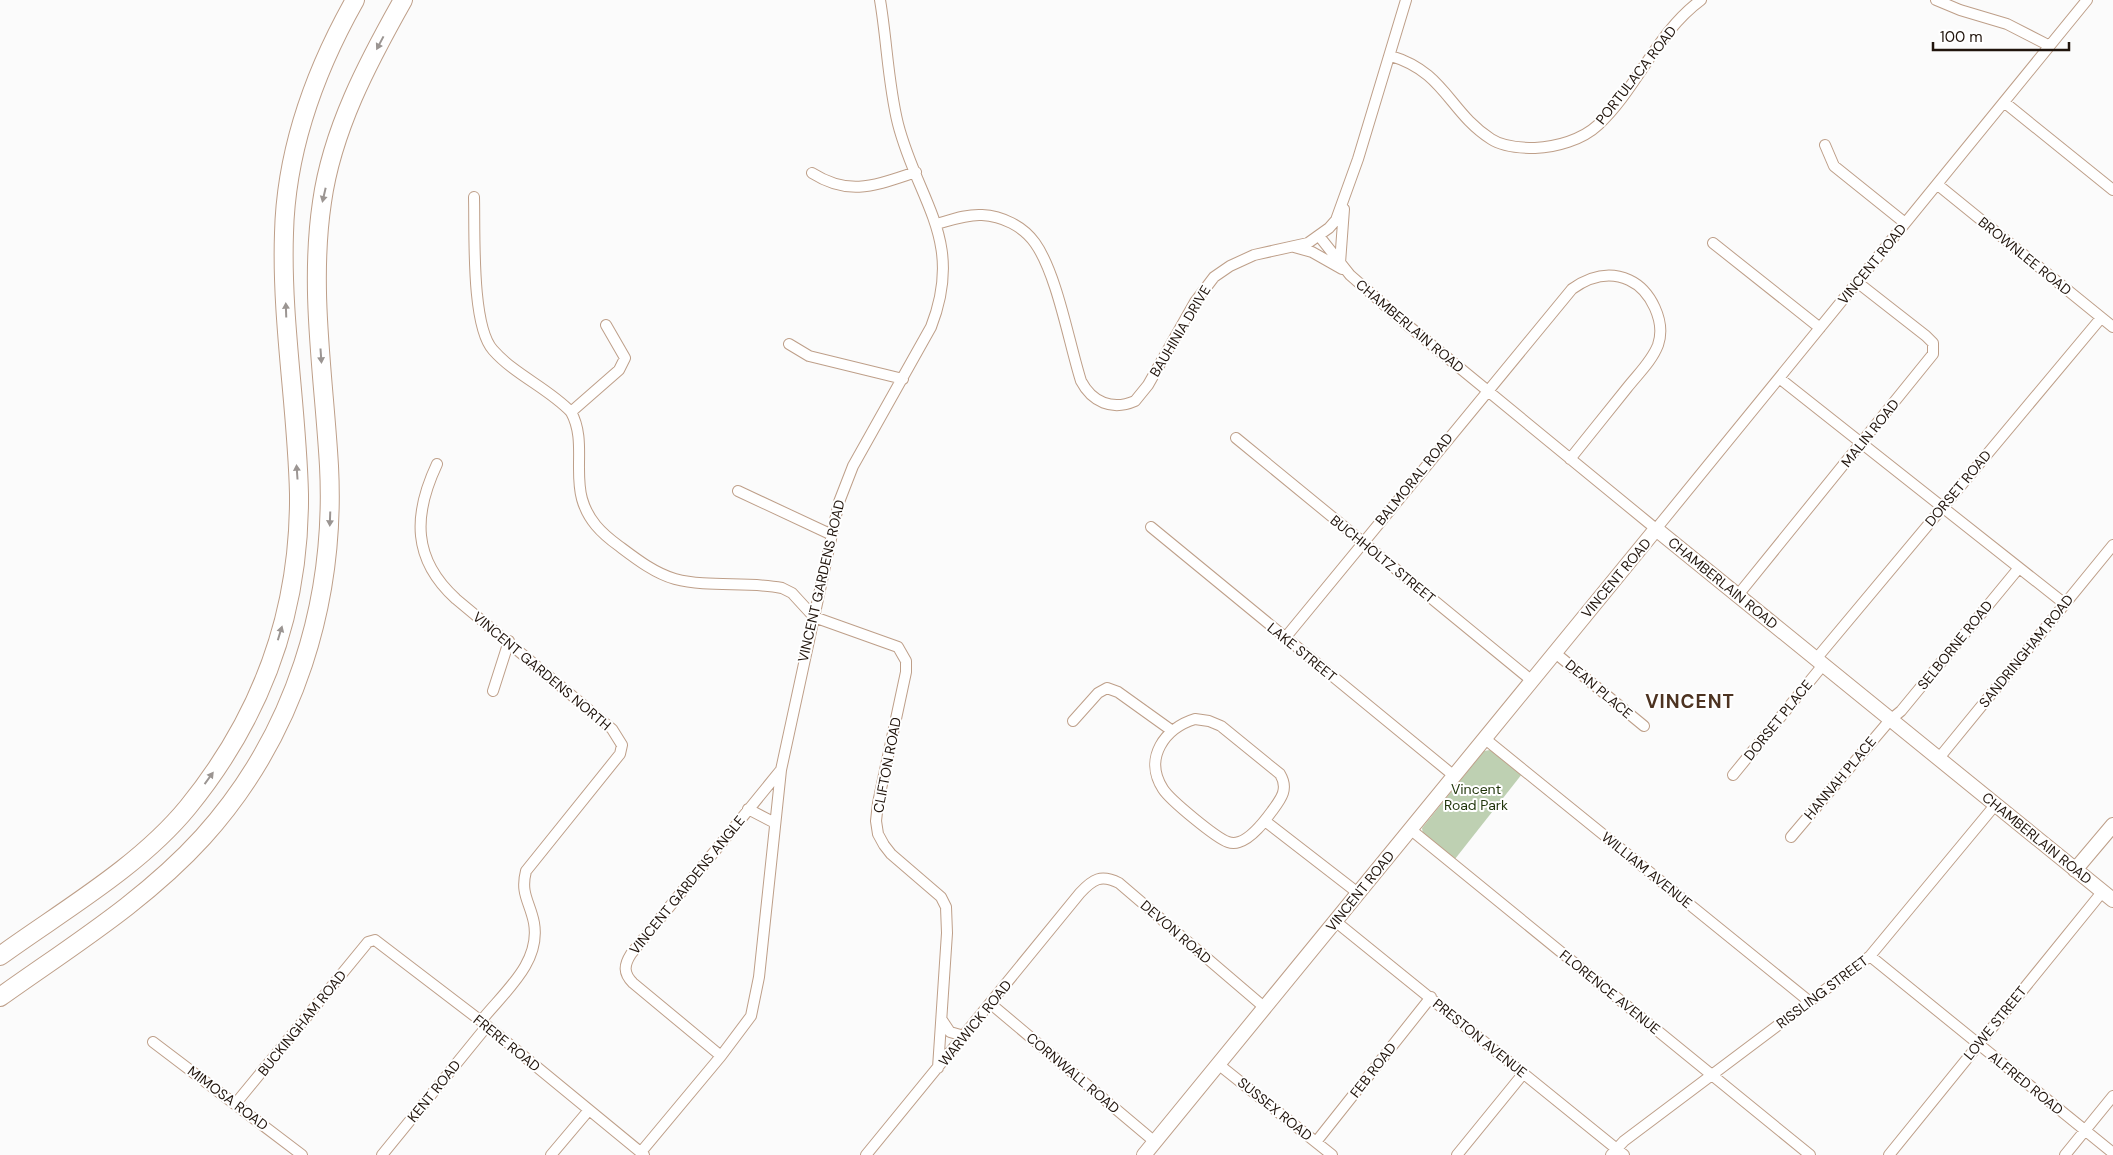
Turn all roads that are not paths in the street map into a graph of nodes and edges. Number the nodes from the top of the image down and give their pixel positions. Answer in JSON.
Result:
{"nodes":[{"id":1,"x":355,"y":0,"type":"edge"},
{"id":2,"x":403,"y":0,"type":"edge"},
{"id":3,"x":880,"y":0,"type":"edge"},
{"id":4,"x":1406,"y":0,"type":"edge"},
{"id":5,"x":1701,"y":0,"type":"edge"},
{"id":6,"x":1936,"y":0,"type":"edge"},
{"id":7,"x":2087,"y":0,"type":"edge"},
{"id":8,"x":2048,"y":45,"type":"junction"},
{"id":9,"x":1391,"y":56,"type":"junction"},
{"id":10,"x":2004,"y":102,"type":"junction"},
{"id":11,"x":1825,"y":145,"type":"dead end"},
{"id":12,"x":916,"y":172,"type":"junction"},
{"id":13,"x":812,"y":173,"type":"dead end"},
{"id":14,"x":1938,"y":185,"type":"junction"},
{"id":15,"x":2113,"y":190,"type":"edge"},
{"id":16,"x":474,"y":197,"type":"dead end"},
{"id":17,"x":1344,"y":200,"type":"junction"},
{"id":18,"x":937,"y":224,"type":"junction"},
{"id":19,"x":1905,"y":224,"type":"junction"},
{"id":20,"x":1319,"y":236,"type":"junction"},
{"id":21,"x":1713,"y":243,"type":"dead end"},
{"id":22,"x":1293,"y":247,"type":"junction"},
{"id":23,"x":1342,"y":266,"type":"junction"},
{"id":24,"x":1857,"y":282,"type":"junction"},
{"id":25,"x":2101,"y":318,"type":"junction"},
{"id":26,"x":606,"y":325,"type":"dead end"},
{"id":27,"x":2113,"y":327,"type":"edge"},
{"id":28,"x":1820,"y":328,"type":"junction"},
{"id":29,"x":789,"y":344,"type":"dead end"},
{"id":30,"x":1779,"y":378,"type":"junction"},
{"id":31,"x":903,"y":379,"type":"junction"},
{"id":32,"x":1486,"y":390,"type":"junction"},
{"id":33,"x":571,"y":412,"type":"junction"},
{"id":34,"x":1236,"y":438,"type":"dead end"},
{"id":35,"x":1863,"y":442,"type":"junction"},
{"id":36,"x":1570,"y":459,"type":"junction"},
{"id":37,"x":437,"y":464,"type":"dead end"},
{"id":38,"x":738,"y":491,"type":"dead end"},
{"id":39,"x":1943,"y":506,"type":"junction"},
{"id":40,"x":1151,"y":527,"type":"dead end"},
{"id":41,"x":1656,"y":529,"type":"junction"},
{"id":42,"x":830,"y":534,"type":"junction"},
{"id":43,"x":1362,"y":542,"type":"junction"},
{"id":44,"x":2113,"y":545,"type":"edge"},
{"id":45,"x":2018,"y":569,"type":"junction"},
{"id":46,"x":1738,"y":595,"type":"junction"},
{"id":47,"x":2065,"y":604,"type":"junction"},
{"id":48,"x":814,"y":617,"type":"junction"},
{"id":49,"x":1284,"y":638,"type":"junction"},
{"id":50,"x":509,"y":641,"type":"junction"},
{"id":51,"x":1554,"y":652,"type":"junction"},
{"id":52,"x":1819,"y":662,"type":"junction"},
{"id":53,"x":1531,"y":680,"type":"junction"},
{"id":54,"x":493,"y":690,"type":"dead end"},
{"id":55,"x":1890,"y":720,"type":"junction"},
{"id":56,"x":1073,"y":721,"type":"dead end"},
{"id":57,"x":1644,"y":726,"type":"dead end"},
{"id":58,"x":1171,"y":730,"type":"junction"},
{"id":59,"x":1484,"y":738,"type":"junction"},
{"id":60,"x":1939,"y":758,"type":"junction"},
{"id":61,"x":781,"y":770,"type":"junction"},
{"id":62,"x":1453,"y":775,"type":"junction"},
{"id":63,"x":1733,"y":775,"type":"dead end"},
{"id":64,"x":1996,"y":804,"type":"junction"},
{"id":65,"x":187,"y":808,"type":"junction"},
{"id":66,"x":748,"y":809,"type":"junction"},
{"id":67,"x":1265,"y":821,"type":"junction"},
{"id":68,"x":775,"y":823,"type":"junction"},
{"id":69,"x":2113,"y":825,"type":"edge"},
{"id":70,"x":1410,"y":829,"type":"junction"},
{"id":71,"x":1791,"y":836,"type":"dead end"},
{"id":72,"x":2075,"y":870,"type":"junction"},
{"id":73,"x":1084,"y":889,"type":"joint"},
{"id":74,"x":1358,"y":893,"type":"junction"},
{"id":75,"x":2108,"y":896,"type":"edge"},
{"id":76,"x":1335,"y":921,"type":"junction"},
{"id":77,"x":0,"y":942,"type":"edge"},
{"id":78,"x":368,"y":942,"type":"joint"},
{"id":79,"x":0,"y":956,"type":"edge"},
{"id":80,"x":1870,"y":956,"type":"junction"},
{"id":81,"x":0,"y":997,"type":"edge"},
{"id":82,"x":1430,"y":998,"type":"junction"},
{"id":83,"x":1810,"y":1002,"type":"junction"},
{"id":84,"x":991,"y":1004,"type":"junction"},
{"id":85,"x":1264,"y":1008,"type":"junction"},
{"id":86,"x":942,"y":1020,"type":"junction"},
{"id":87,"x":484,"y":1024,"type":"junction"},
{"id":88,"x":964,"y":1036,"type":"junction"},
{"id":89,"x":153,"y":1042,"type":"dead end"},
{"id":90,"x":1978,"y":1044,"type":"junction"},
{"id":91,"x":721,"y":1056,"type":"junction"},
{"id":92,"x":1218,"y":1064,"type":"junction"},
{"id":93,"x":938,"y":1068,"type":"junction"},
{"id":94,"x":1524,"y":1074,"type":"junction"},
{"id":95,"x":1712,"y":1075,"type":"junction"},
{"id":96,"x":2113,"y":1096,"type":"edge"},
{"id":97,"x":236,"y":1104,"type":"junction"},
{"id":98,"x":589,"y":1110,"type":"junction"},
{"id":99,"x":2086,"y":1130,"type":"junction"},
{"id":100,"x":1316,"y":1142,"type":"junction"},
{"id":101,"x":1150,"y":1150,"type":"edge"},
{"id":102,"x":1617,"y":1153,"type":"edge"},
{"id":103,"x":2113,"y":1153,"type":"edge"},
{"id":104,"x":642,"y":1154,"type":"edge"},
{"id":105,"x":302,"y":1155,"type":"edge"},
{"id":106,"x":382,"y":1155,"type":"edge"},
{"id":107,"x":551,"y":1155,"type":"edge"},
{"id":108,"x":866,"y":1155,"type":"edge"},
{"id":109,"x":1332,"y":1155,"type":"edge"},
{"id":110,"x":1457,"y":1155,"type":"edge"},
{"id":111,"x":1810,"y":1155,"type":"edge"},
{"id":112,"x":1888,"y":1155,"type":"edge"},
{"id":113,"x":2065,"y":1155,"type":"edge"}],
"edges":[{"from":65,"to":1,"type":"highway","one_way":true},
{"from":2,"to":81,"type":"highway","one_way":true},
{"from":3,"to":12,"type":"street","name":"VINCENT GARDENS ROAD"},
{"from":4,"to":9,"type":"street","name":"BAUHINIA DRIVE"},
{"from":5,"to":9,"type":"street","name":"PORTULACA ROAD"},
{"from":6,"to":8,"type":"street"},
{"from":7,"to":8,"type":"street","name":"VINCENT ROAD"},
{"from":8,"to":10,"type":"street","name":"VINCENT ROAD"},
{"from":9,"to":17,"type":"street","name":"BAUHINIA DRIVE"},
{"from":10,"to":14,"type":"street","name":"VINCENT ROAD"},
{"from":10,"to":15,"type":"street"},
{"from":11,"to":19,"type":"street"},
{"from":12,"to":13,"type":"street"},
{"from":12,"to":18,"type":"street","name":"VINCENT GARDENS ROAD"},
{"from":14,"to":19,"type":"street","name":"VINCENT ROAD"},
{"from":14,"to":25,"type":"street","name":"BROWNLEE ROAD"},
{"from":16,"to":33,"type":"street"},
{"from":17,"to":20,"type":"street","name":"BAUHINIA DRIVE"},
{"from":17,"to":23,"type":"street"},
{"from":18,"to":22,"type":"street","name":"BAUHINIA DRIVE"},
{"from":18,"to":31,"type":"street","name":"VINCENT GARDENS ROAD"},
{"from":19,"to":24,"type":"street","name":"VINCENT ROAD"},
{"from":20,"to":22,"type":"street","name":"BAUHINIA DRIVE"},
{"from":20,"to":23,"type":"street","name":"CHAMBERLAIN ROAD"},
{"from":21,"to":28,"type":"street"},
{"from":22,"to":23,"type":"street"},
{"from":23,"to":32,"type":"street","name":"CHAMBERLAIN ROAD"},
{"from":24,"to":28,"type":"street","name":"VINCENT ROAD"},
{"from":24,"to":35,"type":"street","name":"MALIN ROAD"},
{"from":25,"to":27,"type":"street","name":"BROWNLEE ROAD"},
{"from":25,"to":39,"type":"street","name":"DORSET ROAD"},
{"from":26,"to":33,"type":"street"},
{"from":28,"to":30,"type":"street","name":"VINCENT ROAD"},
{"from":29,"to":31,"type":"street"},
{"from":30,"to":35,"type":"street"},
{"from":30,"to":41,"type":"street","name":"VINCENT ROAD"},
{"from":31,"to":42,"type":"street","name":"VINCENT GARDENS ROAD"},
{"from":32,"to":36,"type":"street","name":"CHAMBERLAIN ROAD"},
{"from":32,"to":36,"type":"street","name":"BALMORAL ROAD"},
{"from":32,"to":43,"type":"street","name":"BALMORAL ROAD"},
{"from":33,"to":48,"type":"street"},
{"from":34,"to":43,"type":"street","name":"BUCHHOLTZ STREET"},
{"from":35,"to":39,"type":"street"},
{"from":35,"to":46,"type":"street","name":"MALIN ROAD"},
{"from":36,"to":41,"type":"street","name":"CHAMBERLAIN ROAD"},
{"from":37,"to":50,"type":"street","name":"VINCENT GARDENS NORTH"},
{"from":38,"to":42,"type":"street"},
{"from":39,"to":45,"type":"street"},
{"from":39,"to":52,"type":"street","name":"DORSET ROAD"},
{"from":40,"to":49,"type":"street","name":"LAKE STREET"},
{"from":41,"to":46,"type":"street","name":"CHAMBERLAIN ROAD"},
{"from":41,"to":51,"type":"street","name":"VINCENT ROAD"},
{"from":42,"to":48,"type":"street","name":"VINCENT GARDENS ROAD"},
{"from":43,"to":49,"type":"street","name":"BALMORAL ROAD"},
{"from":43,"to":53,"type":"street","name":"BUCHHOLTZ STREET"},
{"from":44,"to":47,"type":"street","name":"SANDRINGHAM ROAD"},
{"from":45,"to":47,"type":"street"},
{"from":45,"to":55,"type":"street","name":"SELBORNE ROAD"},
{"from":46,"to":52,"type":"street","name":"CHAMBERLAIN ROAD"},
{"from":47,"to":60,"type":"street","name":"SANDRINGHAM ROAD"},
{"from":48,"to":61,"type":"street","name":"VINCENT GARDENS ROAD"},
{"from":48,"to":86,"type":"street","name":"CLIFTON ROAD"},
{"from":49,"to":62,"type":"street","name":"LAKE STREET"},
{"from":50,"to":54,"type":"street"},
{"from":50,"to":87,"type":"street","name":"VINCENT GARDENS NORTH"},
{"from":51,"to":53,"type":"street","name":"VINCENT ROAD"},
{"from":51,"to":57,"type":"street","name":"DEAN PLACE"},
{"from":52,"to":55,"type":"street","name":"CHAMBERLAIN ROAD"},
{"from":52,"to":63,"type":"street","name":"DORSET PLACE"},
{"from":53,"to":59,"type":"street","name":"VINCENT ROAD"},
{"from":55,"to":60,"type":"street","name":"CHAMBERLAIN ROAD"},
{"from":55,"to":71,"type":"street","name":"HANNAH PLACE"},
{"from":56,"to":58,"type":"street"},
{"from":58,"to":67,"type":"street"},
{"from":58,"to":67,"type":"street"},
{"from":59,"to":62,"type":"street","name":"VINCENT ROAD"},
{"from":59,"to":83,"type":"street","name":"WILLIAM AVENUE"},
{"from":60,"to":64,"type":"street","name":"CHAMBERLAIN ROAD"},
{"from":61,"to":66,"type":"street","name":"VINCENT GARDENS ANGLE"},
{"from":61,"to":68,"type":"street","name":"VINCENT GARDENS ROAD"},
{"from":62,"to":70,"type":"street","name":"VINCENT ROAD"},
{"from":64,"to":72,"type":"street","name":"CHAMBERLAIN ROAD"},
{"from":64,"to":80,"type":"street","name":"RISSLING STREET"},
{"from":65,"to":77,"type":"highway"},
{"from":65,"to":79,"type":"highway"},
{"from":66,"to":68,"type":"street"},
{"from":66,"to":91,"type":"street","name":"VINCENT GARDENS ANGLE"},
{"from":67,"to":74,"type":"street"},
{"from":68,"to":91,"type":"street","name":"VINCENT GARDENS ROAD"},
{"from":69,"to":72,"type":"street"},
{"from":70,"to":74,"type":"street","name":"VINCENT ROAD"},
{"from":70,"to":95,"type":"street","name":"FLORENCE AVENUE"},
{"from":72,"to":75,"type":"street","name":"CHAMBERLAIN ROAD"},
{"from":73,"to":84,"type":"street","name":"WARWICK ROAD"},
{"from":73,"to":85,"type":"street","name":"DEVON ROAD"},
{"from":74,"to":76,"type":"street","name":"VINCENT ROAD"},
{"from":75,"to":90,"type":"street","name":"LOWE STREET"},
{"from":76,"to":82,"type":"street","name":"PRESTON AVENUE"},
{"from":76,"to":85,"type":"street","name":"VINCENT ROAD"},
{"from":78,"to":87,"type":"street","name":"FRERE ROAD"},
{"from":78,"to":97,"type":"street","name":"BUCKINGHAM ROAD"},
{"from":80,"to":83,"type":"street","name":"RISSLING STREET"},
{"from":80,"to":90,"type":"street","name":"ALFRED ROAD"},
{"from":82,"to":94,"type":"street","name":"PRESTON AVENUE"},
{"from":82,"to":100,"type":"street","name":"FEB ROAD"},
{"from":83,"to":95,"type":"street","name":"RISSLING STREET"},
{"from":84,"to":88,"type":"street","name":"WARWICK ROAD"},
{"from":84,"to":101,"type":"street","name":"CORNWALL ROAD"},
{"from":85,"to":92,"type":"street","name":"VINCENT ROAD"},
{"from":86,"to":88,"type":"street"},
{"from":86,"to":93,"type":"street","name":"CLIFTON ROAD"},
{"from":87,"to":98,"type":"street","name":"FRERE ROAD"},
{"from":87,"to":106,"type":"street","name":"KENT ROAD"},
{"from":88,"to":93,"type":"street","name":"WARWICK ROAD"},
{"from":89,"to":97,"type":"street","name":"MIMOSA ROAD"},
{"from":90,"to":99,"type":"street","name":"ALFRED ROAD"},
{"from":90,"to":112,"type":"street","name":"LOWE STREET"},
{"from":91,"to":104,"type":"street","name":"VINCENT GARDENS ROAD"},
{"from":92,"to":100,"type":"street","name":"SUSSEX ROAD"},
{"from":92,"to":101,"type":"street","name":"VINCENT ROAD"},
{"from":93,"to":108,"type":"street","name":"WARWICK ROAD"},
{"from":94,"to":102,"type":"street","name":"PRESTON AVENUE"},
{"from":94,"to":110,"type":"street"},
{"from":95,"to":102,"type":"street","name":"RISSLING STREET"},
{"from":95,"to":111,"type":"street","name":"FLORENCE AVENUE"},
{"from":96,"to":99,"type":"street"},
{"from":97,"to":105,"type":"street","name":"MIMOSA ROAD"},
{"from":98,"to":104,"type":"street","name":"FRERE ROAD"},
{"from":98,"to":107,"type":"street"},
{"from":99,"to":103,"type":"street","name":"ALFRED ROAD"},
{"from":99,"to":113,"type":"street"},
{"from":100,"to":109,"type":"street","name":"SUSSEX ROAD"}]}
